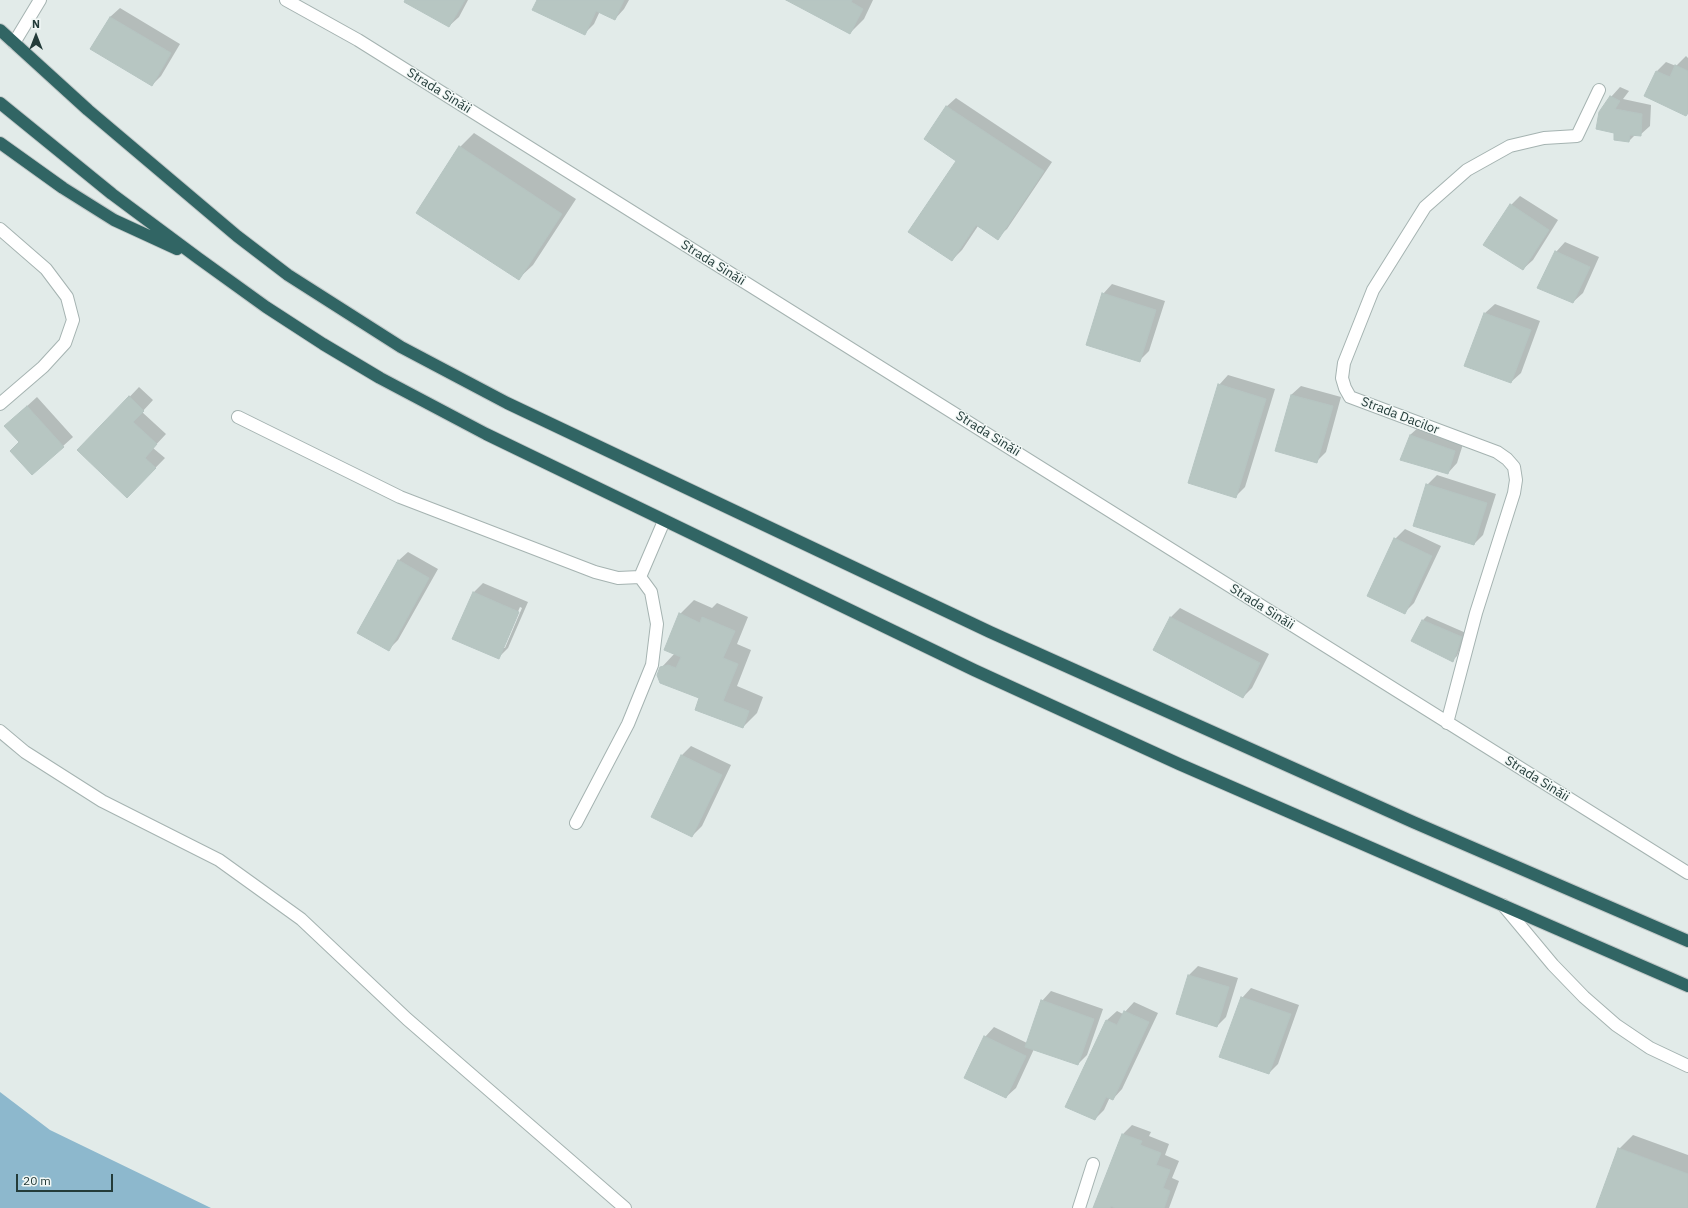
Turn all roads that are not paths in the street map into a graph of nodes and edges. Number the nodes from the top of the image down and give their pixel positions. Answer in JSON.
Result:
{"nodes":[{"id":1,"x":40,"y":0,"type":"edge"},
{"id":2,"x":286,"y":0,"type":"edge"},
{"id":3,"x":0,"y":30,"type":"edge"},
{"id":4,"x":14,"y":43,"type":"junction"},
{"id":5,"x":1599,"y":90,"type":"dead end"},
{"id":6,"x":0,"y":103,"type":"edge"},
{"id":7,"x":0,"y":143,"type":"edge"},
{"id":8,"x":0,"y":229,"type":"edge"},
{"id":9,"x":198,"y":258,"type":"junction"},
{"id":10,"x":0,"y":404,"type":"edge"},
{"id":11,"x":238,"y":417,"type":"dead end"},
{"id":12,"x":664,"y":521,"type":"junction"},
{"id":13,"x":640,"y":577,"type":"junction"},
{"id":14,"x":1447,"y":723,"type":"junction"},
{"id":15,"x":0,"y":731,"type":"edge"},
{"id":16,"x":576,"y":823,"type":"dead end"},
{"id":17,"x":1688,"y":873,"type":"edge"},
{"id":18,"x":1503,"y":905,"type":"junction"},
{"id":19,"x":1688,"y":941,"type":"edge"},
{"id":20,"x":1688,"y":986,"type":"edge"},
{"id":21,"x":1688,"y":1066,"type":"edge"},
{"id":22,"x":1093,"y":1164,"type":"dead end"},
{"id":23,"x":625,"y":1208,"type":"edge"},
{"id":24,"x":1079,"y":1208,"type":"edge"}],
"edges":[{"from":1,"to":4,"type":"street"},
{"from":2,"to":14,"type":"street","name":"Strada Sinăii"},
{"from":3,"to":4,"type":"highway"},
{"from":4,"to":19,"type":"highway"},
{"from":5,"to":14,"type":"street","name":"Strada Dacilor"},
{"from":6,"to":9,"type":"highway"},
{"from":7,"to":9,"type":"highway"},
{"from":8,"to":10,"type":"street"},
{"from":9,"to":12,"type":"highway"},
{"from":11,"to":13,"type":"street"},
{"from":12,"to":13,"type":"street"},
{"from":12,"to":18,"type":"highway"},
{"from":13,"to":16,"type":"street"},
{"from":14,"to":17,"type":"street","name":"Strada Sinăii"},
{"from":15,"to":23,"type":"street"},
{"from":18,"to":20,"type":"highway"},
{"from":18,"to":21,"type":"street"},
{"from":22,"to":24,"type":"street"}]}
